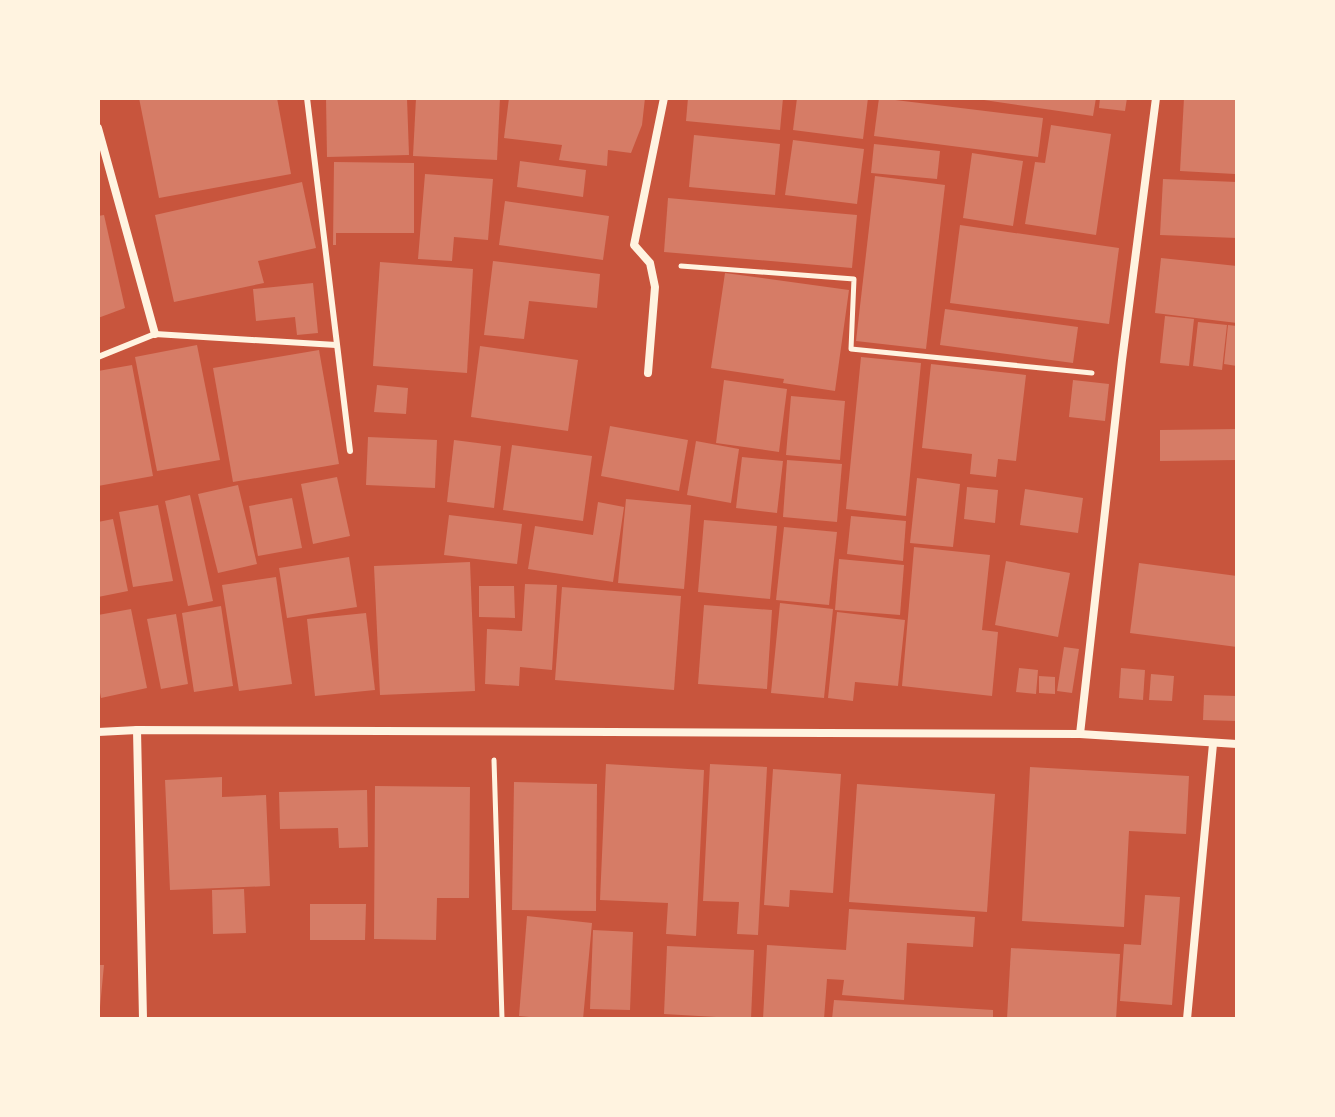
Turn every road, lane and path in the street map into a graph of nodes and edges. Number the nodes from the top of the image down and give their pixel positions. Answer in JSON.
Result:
{"nodes":[{"id":1,"x":307,"y":98,"type":"edge"},
{"id":2,"x":664,"y":98,"type":"edge"},
{"id":3,"x":1156,"y":98,"type":"edge"},
{"id":4,"x":98,"y":128,"type":"edge"},
{"id":5,"x":650,"y":263,"type":"junction"},
{"id":6,"x":155,"y":334,"type":"junction"},
{"id":7,"x":336,"y":345,"type":"junction"},
{"id":8,"x":98,"y":357,"type":"edge"},
{"id":9,"x":648,"y":373,"type":"dead end"},
{"id":10,"x":1121,"y":376,"type":"junction"},
{"id":11,"x":350,"y":451,"type":"dead end"},
{"id":12,"x":137,"y":730,"type":"junction"},
{"id":13,"x":98,"y":732,"type":"edge"},
{"id":14,"x":493,"y":733,"type":"junction"},
{"id":15,"x":1080,"y":734,"type":"junction"},
{"id":16,"x":1213,"y":744,"type":"junction"},
{"id":17,"x":1237,"y":744,"type":"edge"},
{"id":18,"x":143,"y":1019,"type":"edge"},
{"id":19,"x":502,"y":1019,"type":"edge"},
{"id":20,"x":1187,"y":1019,"type":"edge"}],
"edges":[{"from":1,"to":7,"type":"lane"},
{"from":2,"to":5,"type":"street"},
{"from":3,"to":10,"type":"street"},
{"from":4,"to":6,"type":"street"},
{"from":5,"to":9,"type":"street"},
{"from":5,"to":10,"type":"path"},
{"from":6,"to":7,"type":"lane"},
{"from":6,"to":8,"type":"lane"},
{"from":7,"to":11,"type":"lane"},
{"from":10,"to":15,"type":"street"},
{"from":12,"to":13,"type":"street"},
{"from":12,"to":14,"type":"street"},
{"from":12,"to":18,"type":"street"},
{"from":14,"to":15,"type":"street"},
{"from":14,"to":19,"type":"path"},
{"from":15,"to":16,"type":"street"},
{"from":16,"to":17,"type":"street"},
{"from":16,"to":20,"type":"street"}]}
